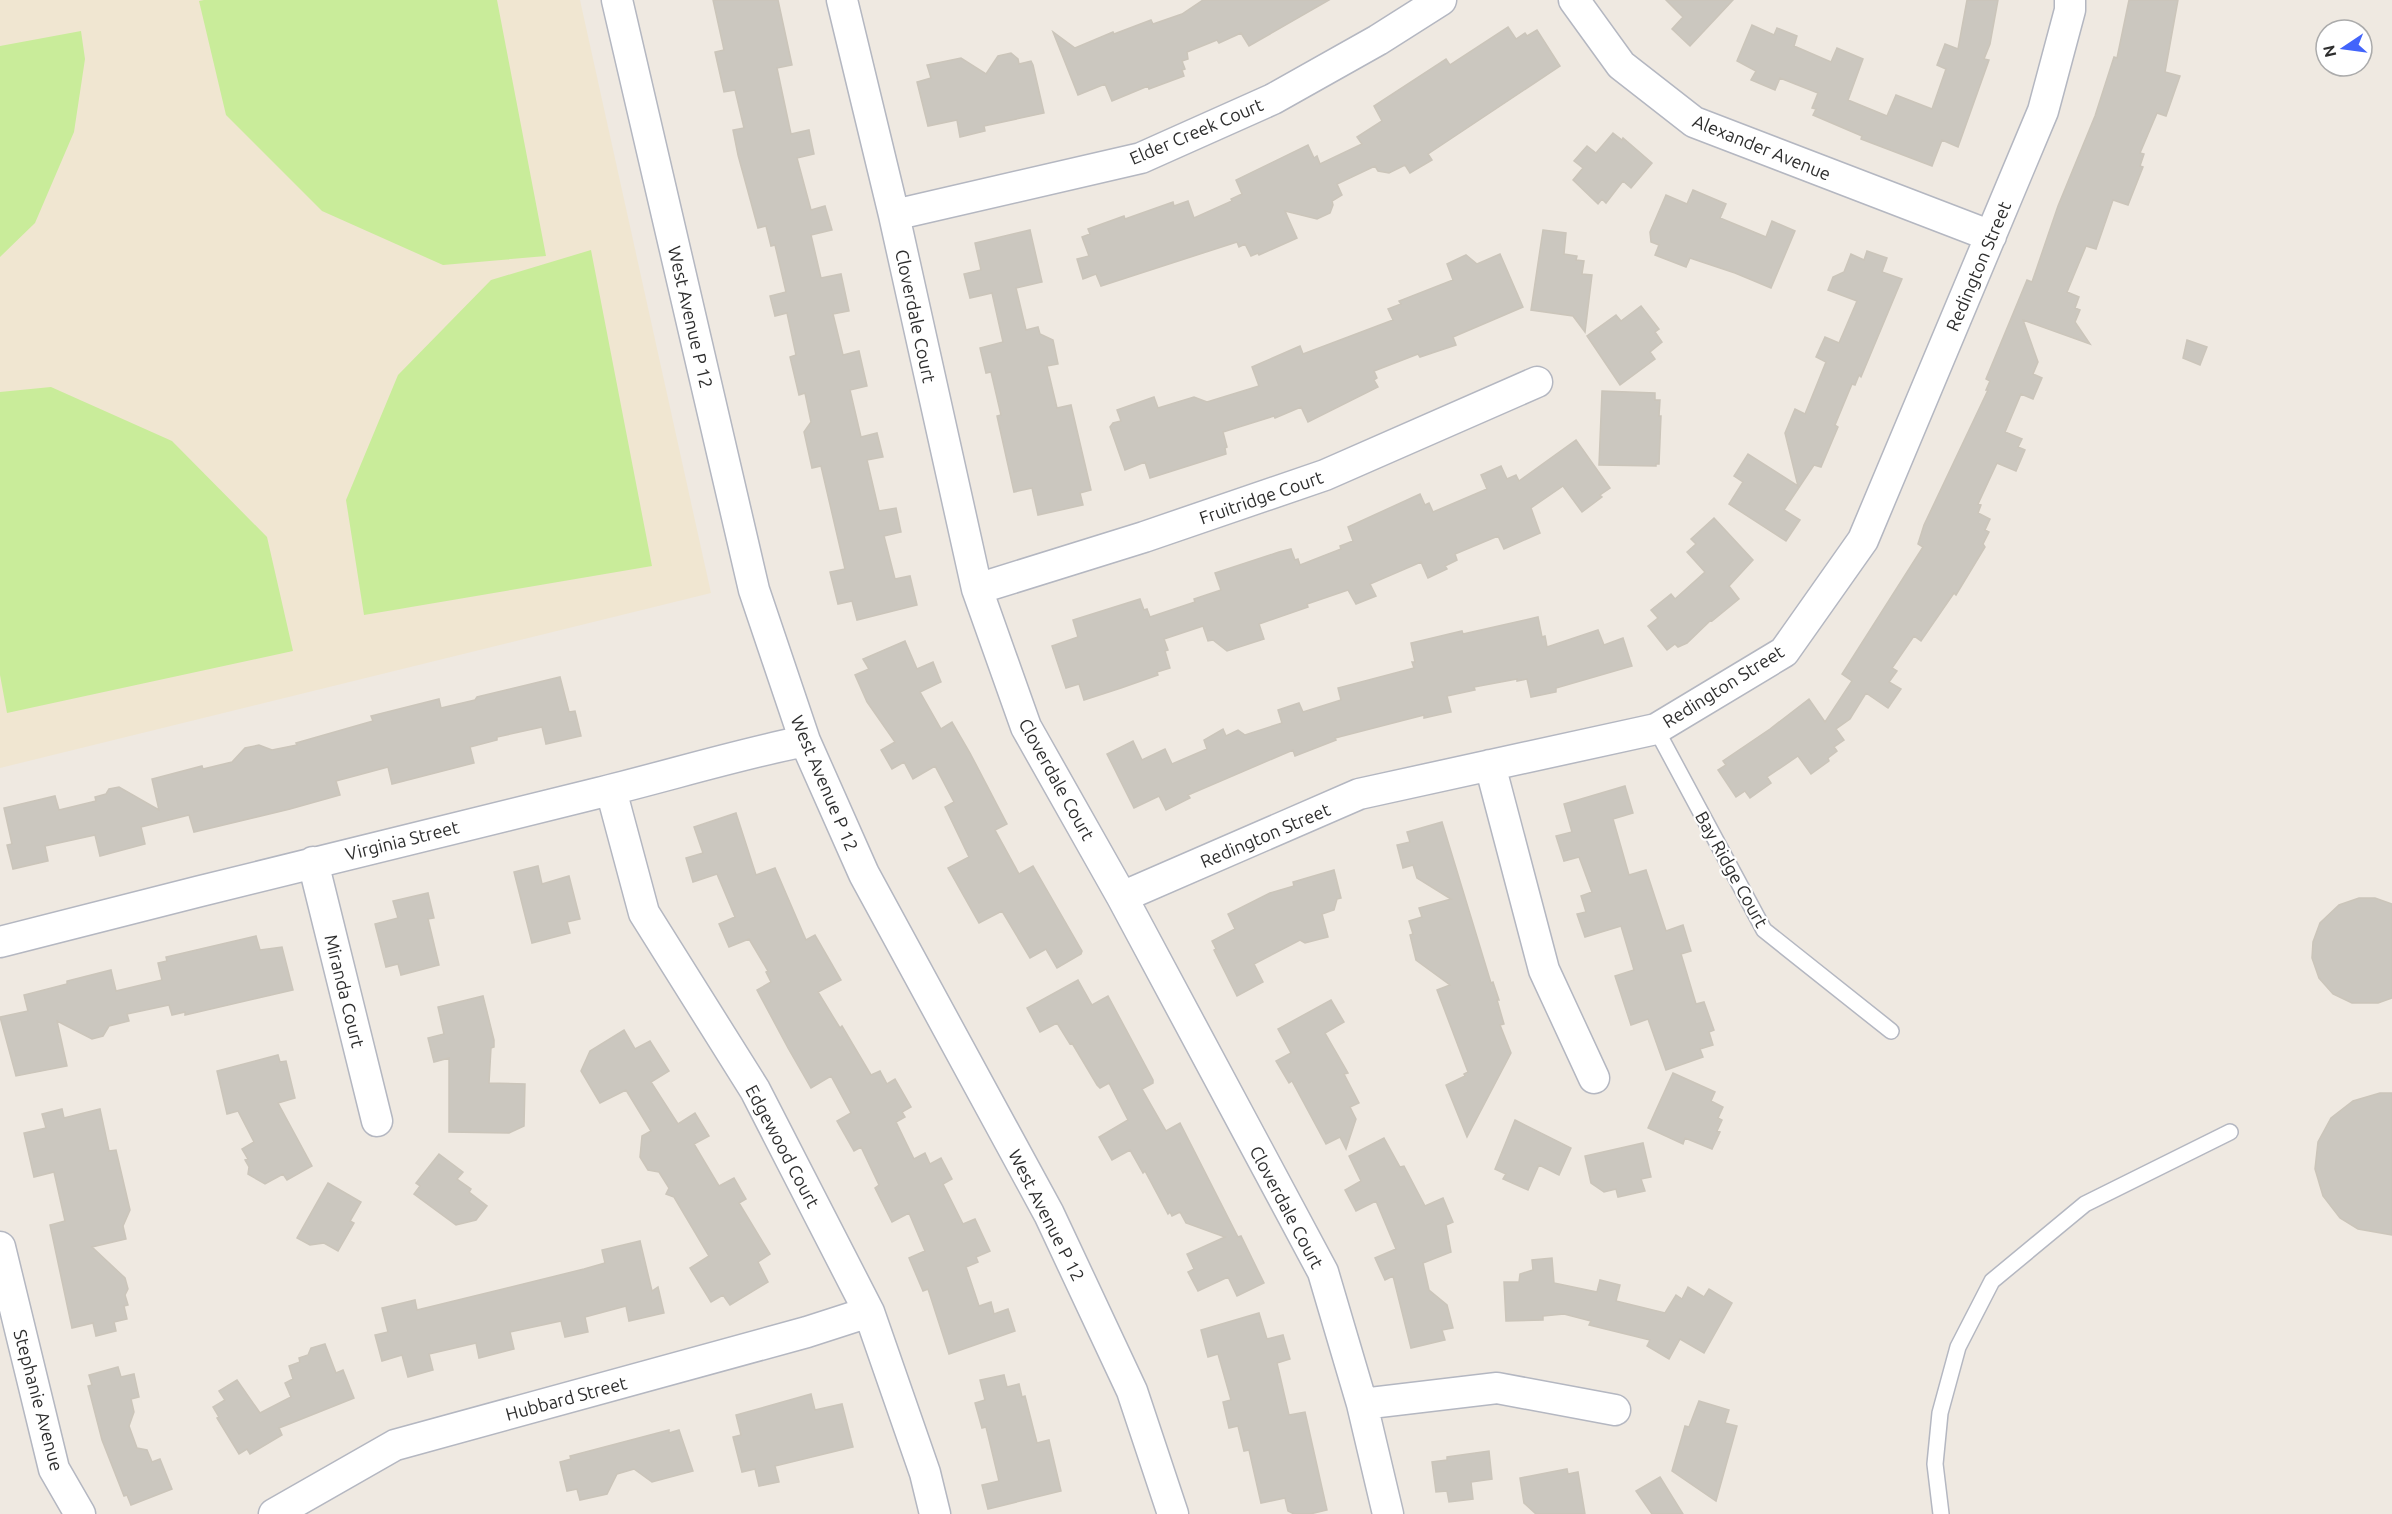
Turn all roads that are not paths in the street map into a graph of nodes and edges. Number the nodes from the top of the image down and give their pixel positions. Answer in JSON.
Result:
{"nodes":[{"id":1,"x":617,"y":0,"type":"edge"},
{"id":2,"x":842,"y":0,"type":"edge"},
{"id":3,"x":1441,"y":0,"type":"edge"},
{"id":4,"x":1574,"y":0,"type":"edge"},
{"id":5,"x":2070,"y":0,"type":"edge"},
{"id":6,"x":894,"y":215,"type":"junction"},
{"id":7,"x":1991,"y":236,"type":"junction"},
{"id":8,"x":1537,"y":382,"type":"dead end"},
{"id":9,"x":977,"y":589,"type":"junction"},
{"id":10,"x":1656,"y":729,"type":"junction"},
{"id":11,"x":805,"y":741,"type":"junction"},
{"id":12,"x":1490,"y":765,"type":"junction"},
{"id":13,"x":611,"y":790,"type":"junction"},
{"id":14,"x":313,"y":862,"type":"junction"},
{"id":15,"x":1122,"y":897,"type":"junction"},
{"id":16,"x":0,"y":942,"type":"edge"},
{"id":17,"x":1891,"y":1031,"type":"dead end"},
{"id":18,"x":1594,"y":1078,"type":"dead end"},
{"id":19,"x":377,"y":1121,"type":"dead end"},
{"id":20,"x":2230,"y":1132,"type":"dead end"},
{"id":21,"x":0,"y":1247,"type":"edge"},
{"id":22,"x":869,"y":1312,"type":"junction"},
{"id":23,"x":1362,"y":1404,"type":"junction"},
{"id":24,"x":1615,"y":1410,"type":"dead end"},
{"id":25,"x":80,"y":1514,"type":"edge"},
{"id":26,"x":274,"y":1514,"type":"edge"},
{"id":27,"x":935,"y":1514,"type":"edge"},
{"id":28,"x":1173,"y":1514,"type":"edge"},
{"id":29,"x":1388,"y":1514,"type":"edge"},
{"id":30,"x":1941,"y":1514,"type":"edge"}],
"edges":[{"from":1,"to":11,"type":"street","name":"West Avenue P 12"},
{"from":2,"to":6,"type":"street","name":"Cloverdale Court"},
{"from":3,"to":6,"type":"street","name":"Elder Creek Court"},
{"from":4,"to":7,"type":"street","name":"Alexander Avenue"},
{"from":5,"to":7,"type":"street","name":"Redington Street"},
{"from":6,"to":9,"type":"street","name":"Cloverdale Court"},
{"from":7,"to":10,"type":"street","name":"Redington Street"},
{"from":8,"to":9,"type":"street","name":"Fruitridge Court"},
{"from":9,"to":15,"type":"street","name":"Cloverdale Court"},
{"from":10,"to":12,"type":"street","name":"Redington Street"},
{"from":10,"to":17,"type":"lane","name":"Bay Ridge Court"},
{"from":11,"to":13,"type":"street","name":"Virginia Street"},
{"from":11,"to":28,"type":"street","name":"West Avenue P 12"},
{"from":12,"to":15,"type":"street","name":"Redington Street"},
{"from":12,"to":18,"type":"street"},
{"from":13,"to":14,"type":"street","name":"Virginia Street"},
{"from":13,"to":22,"type":"street","name":"Edgewood Court"},
{"from":14,"to":16,"type":"street","name":"Virginia Street"},
{"from":14,"to":19,"type":"street","name":"Miranda Court"},
{"from":15,"to":23,"type":"street","name":"Cloverdale Court"},
{"from":20,"to":30,"type":"lane"},
{"from":21,"to":25,"type":"street","name":"Stephanie Avenue"},
{"from":22,"to":26,"type":"street","name":"Hubbard Street"},
{"from":22,"to":27,"type":"street","name":"Edgewood Court"},
{"from":23,"to":24,"type":"street"},
{"from":23,"to":29,"type":"street","name":"Cloverdale Court"}]}
